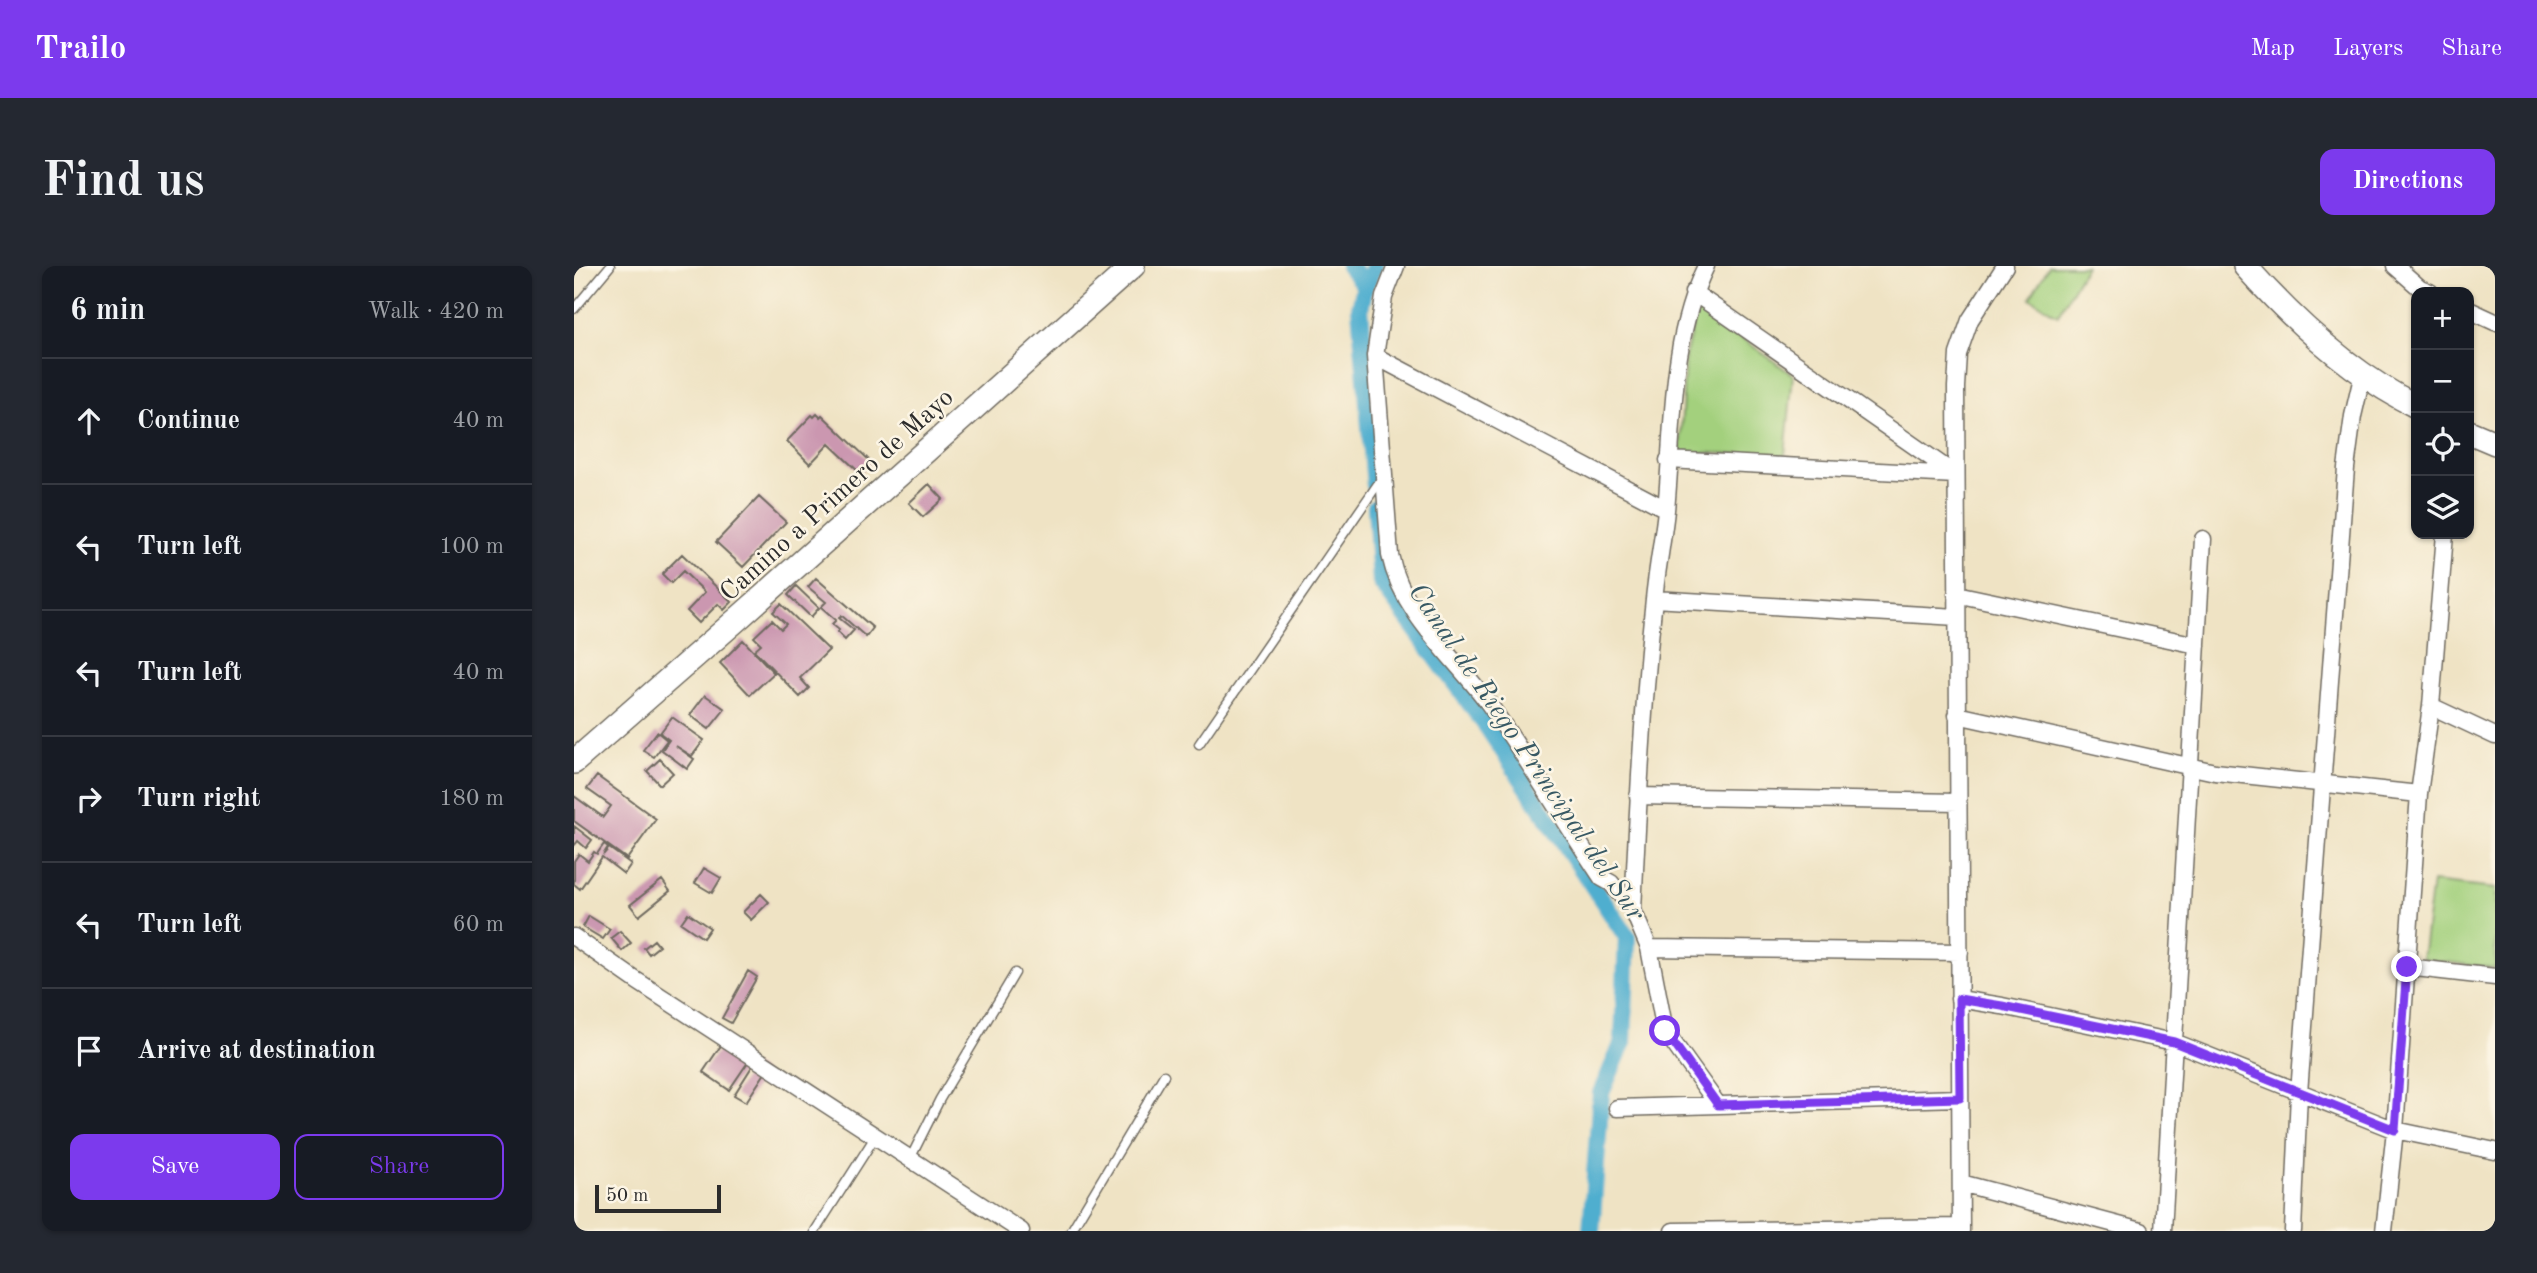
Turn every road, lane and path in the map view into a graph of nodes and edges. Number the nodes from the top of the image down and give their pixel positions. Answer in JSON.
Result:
{"nodes":[{"id":1,"x":610,"y":266,"type":"edge"},
{"id":2,"x":1133,"y":266,"type":"edge"},
{"id":3,"x":1396,"y":266,"type":"edge"},
{"id":4,"x":1706,"y":266,"type":"edge"},
{"id":5,"x":2005,"y":266,"type":"edge"},
{"id":6,"x":2245,"y":266,"type":"edge"},
{"id":7,"x":2395,"y":266,"type":"edge"},
{"id":8,"x":2419,"y":287,"type":"edge"},
{"id":9,"x":1693,"y":292,"type":"junction"},
{"id":10,"x":574,"y":309,"type":"edge"},
{"id":11,"x":2474,"y":312,"type":"edge"},
{"id":12,"x":2495,"y":321,"type":"edge"},
{"id":13,"x":1375,"y":356,"type":"junction"},
{"id":14,"x":2363,"y":373,"type":"junction"},
{"id":15,"x":2411,"y":403,"type":"edge"},
{"id":16,"x":2474,"y":434,"type":"edge"},
{"id":17,"x":2495,"y":443,"type":"edge"},
{"id":18,"x":1668,"y":460,"type":"junction"},
{"id":19,"x":1956,"y":475,"type":"junction"},
{"id":20,"x":1384,"y":476,"type":"junction"},
{"id":21,"x":1666,"y":509,"type":"junction"},
{"id":22,"x":2445,"y":539,"type":"edge"},
{"id":23,"x":2203,"y":540,"type":"dead end"},
{"id":24,"x":1956,"y":594,"type":"junction"},
{"id":25,"x":1654,"y":599,"type":"junction"},
{"id":26,"x":1957,"y":617,"type":"junction"},
{"id":27,"x":2197,"y":645,"type":"junction"},
{"id":28,"x":2431,"y":706,"type":"junction"},
{"id":29,"x":1957,"y":715,"type":"junction"},
{"id":30,"x":2495,"y":736,"type":"edge"},
{"id":31,"x":1199,"y":744,"type":"dead end"},
{"id":32,"x":574,"y":762,"type":"edge"},
{"id":33,"x":2190,"y":766,"type":"junction"},
{"id":34,"x":2322,"y":785,"type":"junction"},
{"id":35,"x":2419,"y":794,"type":"junction"},
{"id":36,"x":1638,"y":796,"type":"junction"},
{"id":37,"x":1958,"y":802,"type":"junction"},
{"id":38,"x":1633,"y":910,"type":"junction"},
{"id":39,"x":574,"y":937,"type":"edge"},
{"id":40,"x":1649,"y":948,"type":"junction"},
{"id":41,"x":1960,"y":952,"type":"junction"},
{"id":42,"x":2407,"y":967,"type":"junction"},
{"id":43,"x":1015,"y":973,"type":"dead end"},
{"id":44,"x":2495,"y":977,"type":"edge"},
{"id":45,"x":1959,"y":999,"type":"junction"},
{"id":46,"x":2174,"y":1042,"type":"junction"},
{"id":47,"x":1164,"y":1075,"type":"dead end"},
{"id":48,"x":2300,"y":1093,"type":"junction"},
{"id":49,"x":1960,"y":1098,"type":"junction"},
{"id":50,"x":1718,"y":1105,"type":"junction"},
{"id":51,"x":1617,"y":1108,"type":"dead end"},
{"id":52,"x":2395,"y":1130,"type":"junction"},
{"id":53,"x":875,"y":1137,"type":"junction"},
{"id":54,"x":2495,"y":1151,"type":"edge"},
{"id":55,"x":910,"y":1159,"type":"junction"},
{"id":56,"x":1961,"y":1183,"type":"junction"},
{"id":57,"x":1961,"y":1229,"type":"edge"},
{"id":58,"x":815,"y":1231,"type":"edge"},
{"id":59,"x":1021,"y":1231,"type":"edge"},
{"id":60,"x":1071,"y":1231,"type":"edge"},
{"id":61,"x":1673,"y":1231,"type":"edge"},
{"id":62,"x":2141,"y":1231,"type":"edge"},
{"id":63,"x":2163,"y":1231,"type":"edge"},
{"id":64,"x":2293,"y":1231,"type":"edge"},
{"id":65,"x":2384,"y":1231,"type":"edge"}],
"edges":[{"from":1,"to":10,"type":"lane"},
{"from":2,"to":32,"type":"main road","name":"Camino a Primero de Mayo"},
{"from":3,"to":13,"type":"street"},
{"from":4,"to":9,"type":"street"},
{"from":5,"to":19,"type":"street"},
{"from":6,"to":14,"type":"main road"},
{"from":7,"to":8,"type":"street"},
{"from":9,"to":18,"type":"street"},
{"from":9,"to":19,"type":"street"},
{"from":11,"to":12,"type":"street"},
{"from":13,"to":20,"type":"street"},
{"from":13,"to":21,"type":"street"},
{"from":14,"to":15,"type":"main road"},
{"from":14,"to":34,"type":"street"},
{"from":16,"to":17,"type":"main road"},
{"from":18,"to":19,"type":"street"},
{"from":18,"to":21,"type":"street"},
{"from":19,"to":24,"type":"street"},
{"from":20,"to":31,"type":"lane"},
{"from":20,"to":38,"type":"street"},
{"from":21,"to":25,"type":"street"},
{"from":22,"to":28,"type":"street"},
{"from":23,"to":27,"type":"street"},
{"from":24,"to":26,"type":"street"},
{"from":24,"to":27,"type":"street"},
{"from":25,"to":26,"type":"street"},
{"from":25,"to":36,"type":"street"},
{"from":26,"to":29,"type":"street"},
{"from":27,"to":33,"type":"street"},
{"from":28,"to":30,"type":"street"},
{"from":28,"to":35,"type":"street"},
{"from":29,"to":33,"type":"street"},
{"from":29,"to":37,"type":"street"},
{"from":33,"to":34,"type":"street"},
{"from":33,"to":46,"type":"street"},
{"from":34,"to":35,"type":"street"},
{"from":34,"to":48,"type":"street"},
{"from":35,"to":42,"type":"street"},
{"from":36,"to":37,"type":"street"},
{"from":36,"to":38,"type":"street"},
{"from":37,"to":41,"type":"street"},
{"from":38,"to":40,"type":"street"},
{"from":39,"to":53,"type":"street"},
{"from":40,"to":41,"type":"street"},
{"from":40,"to":50,"type":"street"},
{"from":41,"to":45,"type":"street"},
{"from":42,"to":44,"type":"street"},
{"from":42,"to":52,"type":"street"},
{"from":43,"to":55,"type":"lane"},
{"from":45,"to":46,"type":"street"},
{"from":45,"to":49,"type":"street"},
{"from":46,"to":48,"type":"street"},
{"from":46,"to":63,"type":"street"},
{"from":47,"to":60,"type":"lane"},
{"from":48,"to":52,"type":"street"},
{"from":48,"to":64,"type":"street"},
{"from":49,"to":50,"type":"street"},
{"from":49,"to":56,"type":"street"},
{"from":50,"to":51,"type":"street"},
{"from":52,"to":54,"type":"street"},
{"from":52,"to":65,"type":"street"},
{"from":53,"to":55,"type":"street"},
{"from":53,"to":58,"type":"lane"},
{"from":55,"to":59,"type":"street"},
{"from":56,"to":57,"type":"street"},
{"from":56,"to":62,"type":"street"},
{"from":57,"to":61,"type":"street"}]}
